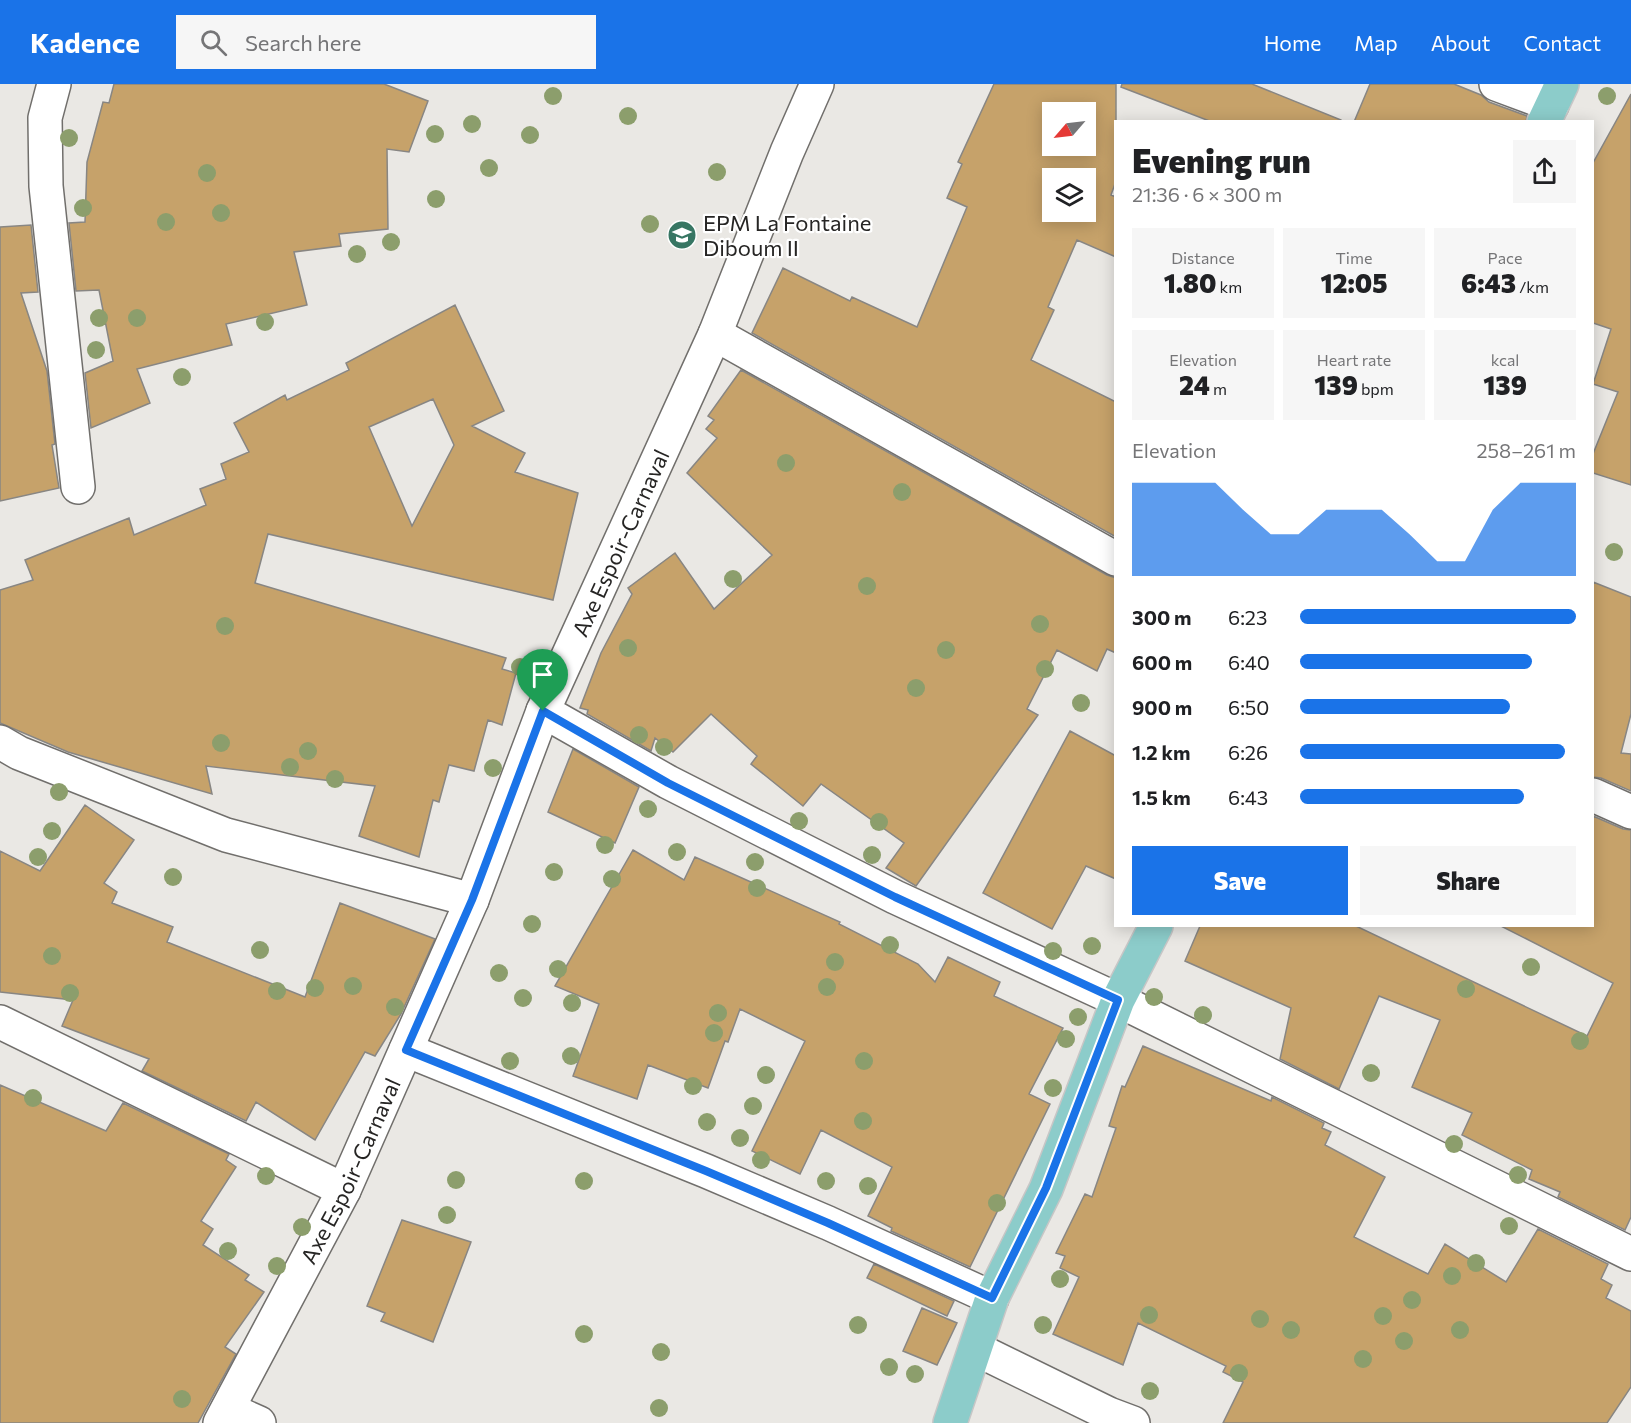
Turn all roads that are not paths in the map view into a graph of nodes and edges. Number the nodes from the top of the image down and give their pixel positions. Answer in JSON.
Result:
{"nodes":[{"id":1,"x":54,"y":84,"type":"edge"},
{"id":2,"x":818,"y":84,"type":"edge"},
{"id":3,"x":1496,"y":84,"type":"edge"},
{"id":4,"x":1553,"y":103,"type":"edge"},
{"id":5,"x":715,"y":334,"type":"junction"},
{"id":6,"x":78,"y":487,"type":"dead end"},
{"id":7,"x":1114,"y":558,"type":"edge"},
{"id":8,"x":543,"y":711,"type":"junction"},
{"id":9,"x":0,"y":742,"type":"edge"},
{"id":10,"x":1594,"y":795,"type":"edge"},
{"id":11,"x":1631,"y":812,"type":"edge"},
{"id":12,"x":472,"y":900,"type":"junction"},
{"id":13,"x":1155,"y":927,"type":"edge"},
{"id":14,"x":1118,"y":1000,"type":"junction"},
{"id":15,"x":0,"y":1022,"type":"edge"},
{"id":16,"x":406,"y":1050,"type":"junction"},
{"id":17,"x":344,"y":1190,"type":"junction"},
{"id":18,"x":1631,"y":1254,"type":"edge"},
{"id":19,"x":992,"y":1298,"type":"junction"},
{"id":20,"x":976,"y":1349,"type":"junction"},
{"id":21,"x":224,"y":1416,"type":"edge"},
{"id":22,"x":259,"y":1423,"type":"edge"},
{"id":23,"x":950,"y":1423,"type":"edge"},
{"id":24,"x":1133,"y":1423,"type":"edge"}],
"edges":[{"from":1,"to":6,"type":"street"},
{"from":2,"to":5,"type":"street","name":"Axe Espoir-Carnaval"},
{"from":3,"to":4,"type":"street"},
{"from":5,"to":7,"type":"street"},
{"from":5,"to":8,"type":"street","name":"Axe Espoir-Carnaval"},
{"from":8,"to":12,"type":"street","name":"Axe Espoir-Carnaval"},
{"from":8,"to":14,"type":"street"},
{"from":9,"to":12,"type":"street"},
{"from":10,"to":11,"type":"street"},
{"from":12,"to":16,"type":"street","name":"Axe Espoir-Carnaval"},
{"from":13,"to":14,"type":"main road"},
{"from":14,"to":18,"type":"street"},
{"from":14,"to":19,"type":"main road"},
{"from":15,"to":17,"type":"street"},
{"from":16,"to":17,"type":"street","name":"Axe Espoir-Carnaval"},
{"from":16,"to":19,"type":"street"},
{"from":17,"to":21,"type":"street","name":"Axe Espoir-Carnaval"},
{"from":19,"to":20,"type":"main road"},
{"from":20,"to":23,"type":"main road"},
{"from":20,"to":24,"type":"street"},
{"from":21,"to":22,"type":"street"}]}
